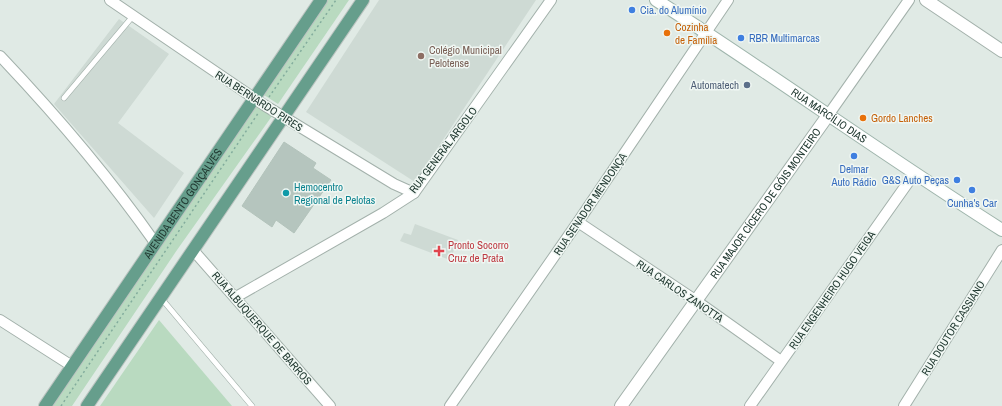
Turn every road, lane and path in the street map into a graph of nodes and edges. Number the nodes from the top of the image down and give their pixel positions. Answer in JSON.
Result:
{"nodes":[{"id":1,"x":110,"y":0,"type":"edge"},
{"id":2,"x":321,"y":0,"type":"edge"},
{"id":3,"x":336,"y":0,"type":"edge"},
{"id":4,"x":363,"y":0,"type":"edge"},
{"id":5,"x":551,"y":0,"type":"edge"},
{"id":6,"x":656,"y":0,"type":"edge"},
{"id":7,"x":728,"y":0,"type":"edge"},
{"id":8,"x":909,"y":0,"type":"edge"},
{"id":9,"x":926,"y":0,"type":"edge"},
{"id":10,"x":132,"y":16,"type":"junction"},
{"id":11,"x":706,"y":32,"type":"junction"},
{"id":12,"x":1002,"y":51,"type":"edge"},
{"id":13,"x":0,"y":56,"type":"edge"},
{"id":14,"x":64,"y":98,"type":"dead end"},
{"id":15,"x":259,"y":102,"type":"junction"},
{"id":16,"x":829,"y":114,"type":"junction"},
{"id":17,"x":283,"y":117,"type":"junction"},
{"id":18,"x":914,"y":174,"type":"junction"},
{"id":19,"x":414,"y":193,"type":"junction"},
{"id":20,"x":578,"y":222,"type":"junction"},
{"id":21,"x":1002,"y":230,"type":"edge"},
{"id":22,"x":156,"y":244,"type":"junction"},
{"id":23,"x":193,"y":250,"type":"junction"},
{"id":24,"x":1002,"y":250,"type":"edge"},
{"id":25,"x":160,"y":297,"type":"junction"},
{"id":26,"x":236,"y":298,"type":"junction"},
{"id":27,"x":695,"y":300,"type":"junction"},
{"id":28,"x":0,"y":320,"type":"edge"},
{"id":29,"x":781,"y":361,"type":"junction"},
{"id":30,"x":72,"y":366,"type":"junction"},
{"id":31,"x":45,"y":406,"type":"edge"},
{"id":32,"x":61,"y":406,"type":"edge"},
{"id":33,"x":87,"y":406,"type":"edge"},
{"id":34,"x":252,"y":406,"type":"edge"},
{"id":35,"x":330,"y":406,"type":"edge"},
{"id":36,"x":450,"y":406,"type":"edge"},
{"id":37,"x":621,"y":406,"type":"edge"},
{"id":38,"x":750,"y":406,"type":"edge"},
{"id":39,"x":904,"y":406,"type":"edge"}],
"edges":[{"from":1,"to":10,"type":"street","name":"RUA BERNARDO PIRES"},
{"from":2,"to":15,"type":"main road","name":"AVENIDA BENTO GONÇALVES"},
{"from":3,"to":15,"type":"path"},
{"from":4,"to":17,"type":"main road"},
{"from":5,"to":19,"type":"street","name":"RUA GENERAL ARGOLO"},
{"from":6,"to":11,"type":"street","name":"RUA MARCÍLIO DIAS"},
{"from":7,"to":11,"type":"street","name":"RUA SENADOR MENDONÇA"},
{"from":8,"to":16,"type":"street","name":"RUA MAJOR CÍCERO DE GÓIS MONTEIRO"},
{"from":9,"to":12,"type":"street"},
{"from":10,"to":14,"type":"lane"},
{"from":10,"to":15,"type":"street","name":"RUA BERNARDO PIRES"},
{"from":11,"to":16,"type":"street","name":"RUA MARCÍLIO DIAS"},
{"from":11,"to":20,"type":"street","name":"RUA SENADOR MENDONÇA"},
{"from":13,"to":22,"type":"street"},
{"from":15,"to":17,"type":"street","name":"RUA BERNARDO PIRES"},
{"from":15,"to":22,"type":"main road","name":"AVENIDA BENTO GONÇALVES"},
{"from":15,"to":32,"type":"path"},
{"from":16,"to":18,"type":"street","name":"RUA MARCÍLIO DIAS"},
{"from":16,"to":27,"type":"street","name":"RUA MAJOR CÍCERO DE GÓIS MONTEIRO"},
{"from":17,"to":19,"type":"street","name":"RUA BERNARDO PIRES"},
{"from":17,"to":23,"type":"main road"},
{"from":18,"to":21,"type":"street","name":"RUA MARCÍLIO DIAS"},
{"from":18,"to":29,"type":"street","name":"RUA ENGENHEIRO HUGO VEIGA"},
{"from":19,"to":26,"type":"street","name":"RUA GENERAL ARGOLO"},
{"from":20,"to":27,"type":"street","name":"RUA CARLOS ZANOTTA"},
{"from":20,"to":36,"type":"street","name":"RUA SENADOR MENDONÇA"},
{"from":22,"to":30,"type":"main road","name":"AVENIDA BENTO GONÇALVES"},
{"from":23,"to":25,"type":"main road"},
{"from":23,"to":26,"type":"street","name":"RUA ALBUQUERQUE DE BARROS"},
{"from":24,"to":39,"type":"street","name":"RUA DOUTOR CASSIANO"},
{"from":25,"to":33,"type":"main road"},
{"from":25,"to":34,"type":"lane"},
{"from":26,"to":35,"type":"street","name":"RUA ALBUQUERQUE DE BARROS"},
{"from":27,"to":29,"type":"street","name":"RUA CARLOS ZANOTTA"},
{"from":27,"to":37,"type":"street","name":"RUA MAJOR CÍCERO DE GÓIS MONTEIRO"},
{"from":28,"to":30,"type":"street"},
{"from":29,"to":38,"type":"street","name":"RUA ENGENHEIRO HUGO VEIGA"},
{"from":30,"to":31,"type":"main road","name":"AVENIDA BENTO GONÇALVES"}]}
